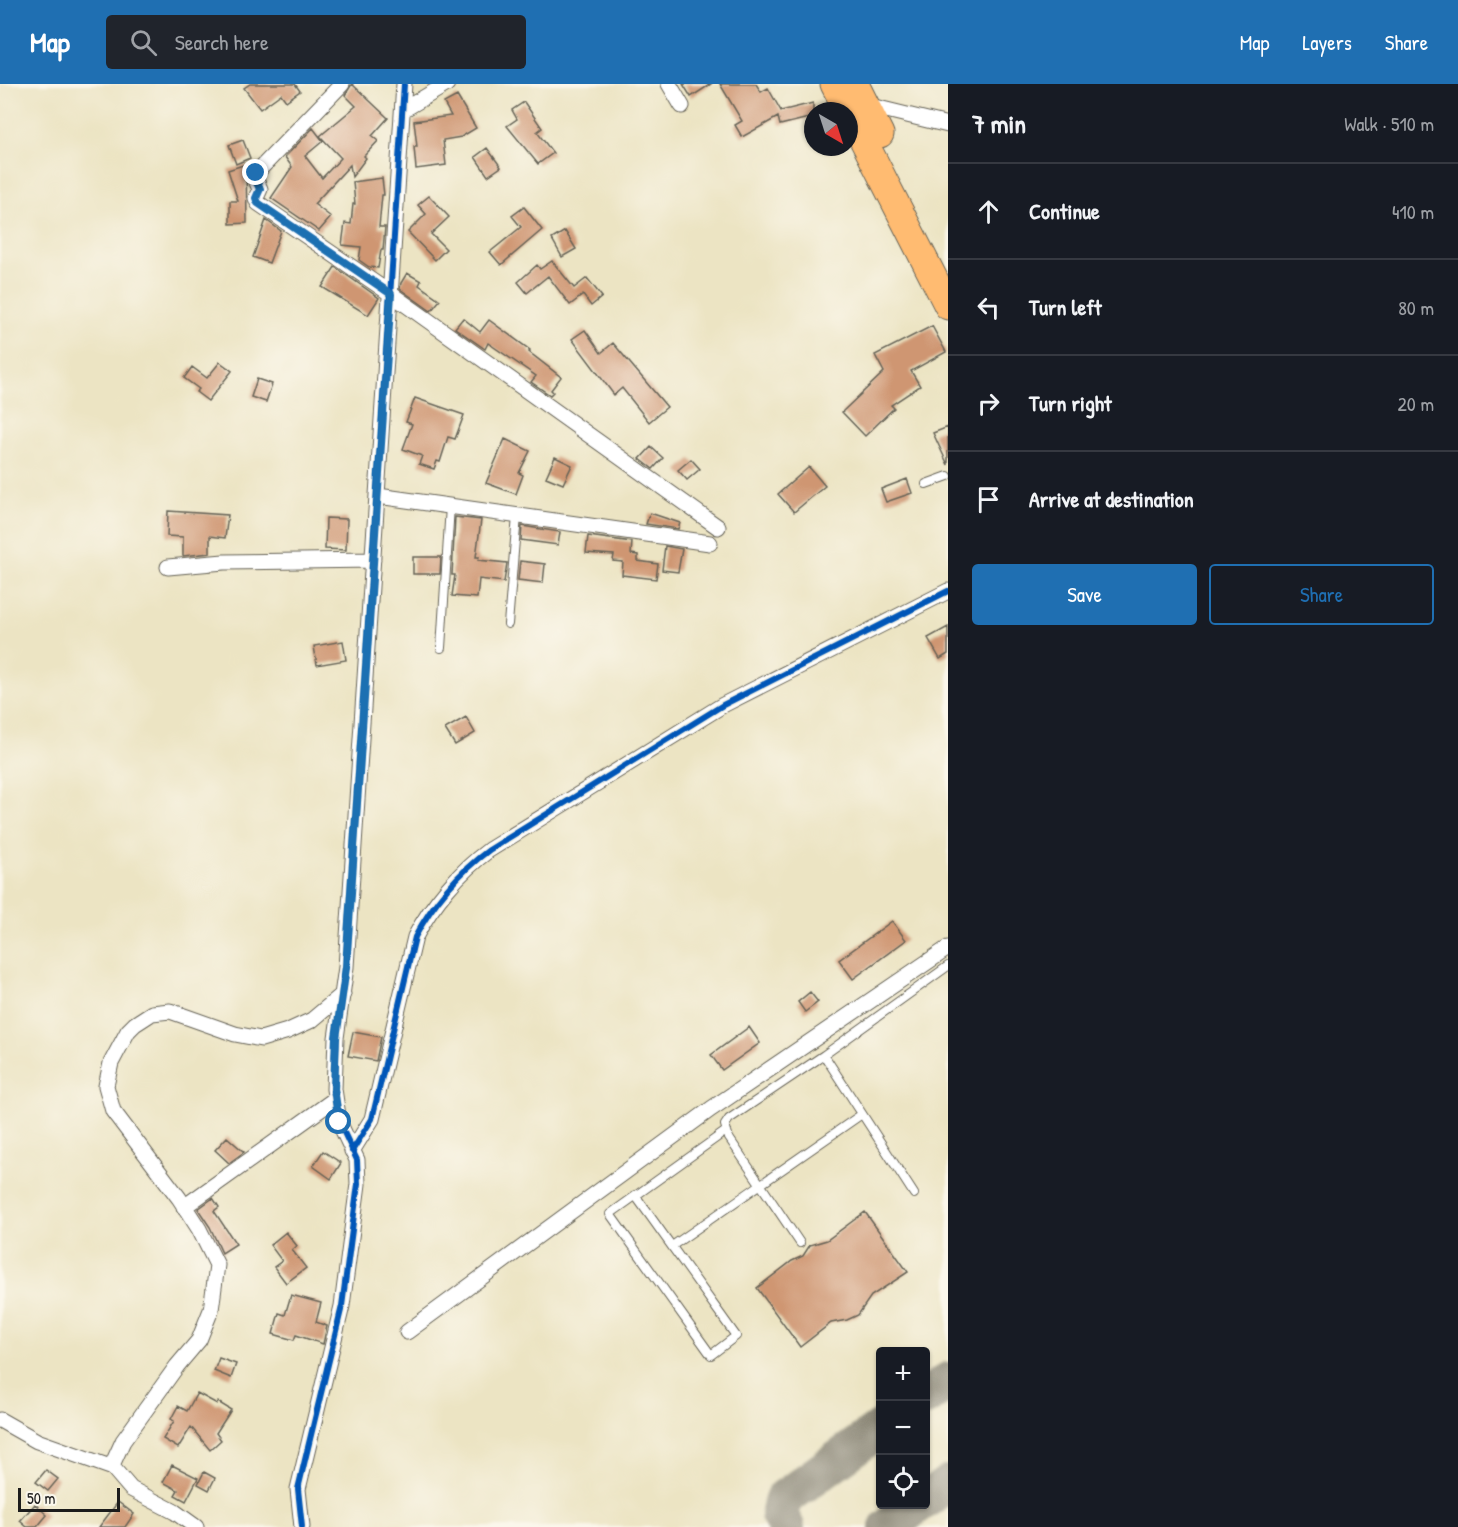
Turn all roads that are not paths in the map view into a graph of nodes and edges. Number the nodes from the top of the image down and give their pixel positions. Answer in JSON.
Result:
{"nodes":[{"id":1,"x":342,"y":84,"type":"edge"},
{"id":2,"x":404,"y":84,"type":"edge"},
{"id":3,"x":447,"y":84,"type":"edge"},
{"id":4,"x":669,"y":84,"type":"edge"},
{"id":5,"x":834,"y":84,"type":"edge"},
{"id":6,"x":854,"y":102,"type":"edge"},
{"id":7,"x":858,"y":104,"type":"edge"},
{"id":8,"x":682,"y":106,"type":"dead end"},
{"id":9,"x":858,"y":108,"type":"edge"},
{"id":10,"x":403,"y":110,"type":"junction"},
{"id":11,"x":858,"y":110,"type":"edge"},
{"id":12,"x":948,"y":125,"type":"edge"},
{"id":13,"x":948,"y":269,"type":"edge"},
{"id":14,"x":391,"y":294,"type":"junction"},
{"id":15,"x":948,"y":306,"type":"edge"},
{"id":16,"x":948,"y":476,"type":"edge"},
{"id":17,"x":926,"y":484,"type":"dead end"},
{"id":18,"x":378,"y":496,"type":"junction"},
{"id":19,"x":450,"y":506,"type":"junction"},
{"id":20,"x":517,"y":516,"type":"junction"},
{"id":21,"x":718,"y":527,"type":"dead end"},
{"id":22,"x":710,"y":543,"type":"dead end"},
{"id":23,"x":373,"y":560,"type":"junction"},
{"id":24,"x":168,"y":567,"type":"dead end"},
{"id":25,"x":948,"y":591,"type":"edge"},
{"id":26,"x":508,"y":624,"type":"dead end"},
{"id":27,"x":441,"y":648,"type":"dead end"},
{"id":28,"x":948,"y":948,"type":"edge"},
{"id":29,"x":948,"y":966,"type":"edge"},
{"id":30,"x":343,"y":994,"type":"junction"},
{"id":31,"x":824,"y":1055,"type":"junction"},
{"id":32,"x":335,"y":1099,"type":"junction"},
{"id":33,"x":862,"y":1114,"type":"junction"},
{"id":34,"x":726,"y":1131,"type":"junction"},
{"id":35,"x":352,"y":1151,"type":"junction"},
{"id":36,"x":760,"y":1185,"type":"junction"},
{"id":37,"x":914,"y":1194,"type":"dead end"},
{"id":38,"x":636,"y":1195,"type":"junction"},
{"id":39,"x":184,"y":1207,"type":"junction"},
{"id":40,"x":800,"y":1243,"type":"dead end"},
{"id":41,"x":672,"y":1246,"type":"junction"},
{"id":42,"x":407,"y":1332,"type":"dead end"},
{"id":43,"x":0,"y":1420,"type":"edge"},
{"id":44,"x":113,"y":1468,"type":"junction"},
{"id":45,"x":196,"y":1527,"type":"edge"},
{"id":46,"x":302,"y":1527,"type":"edge"}],
"edges":[{"from":1,"to":14,"type":"street"},
{"from":2,"to":10,"type":"street"},
{"from":3,"to":10,"type":"street"},
{"from":4,"to":8,"type":"street"},
{"from":5,"to":6,"type":"highway"},
{"from":7,"to":12,"type":"street"},
{"from":9,"to":13,"type":"highway"},
{"from":10,"to":14,"type":"street"},
{"from":11,"to":15,"type":"highway"},
{"from":14,"to":18,"type":"street"},
{"from":14,"to":21,"type":"street"},
{"from":16,"to":17,"type":"lane"},
{"from":18,"to":19,"type":"street"},
{"from":18,"to":23,"type":"street"},
{"from":19,"to":20,"type":"street"},
{"from":19,"to":27,"type":"lane"},
{"from":20,"to":22,"type":"street"},
{"from":20,"to":26,"type":"lane"},
{"from":23,"to":24,"type":"street"},
{"from":23,"to":30,"type":"street"},
{"from":25,"to":35,"type":"street"},
{"from":28,"to":42,"type":"street"},
{"from":29,"to":31,"type":"lane"},
{"from":30,"to":32,"type":"street"},
{"from":30,"to":39,"type":"street"},
{"from":31,"to":33,"type":"lane"},
{"from":31,"to":34,"type":"lane"},
{"from":32,"to":35,"type":"street"},
{"from":32,"to":39,"type":"street"},
{"from":33,"to":36,"type":"lane"},
{"from":33,"to":37,"type":"lane"},
{"from":34,"to":36,"type":"lane"},
{"from":34,"to":38,"type":"lane"},
{"from":35,"to":46,"type":"street"},
{"from":36,"to":40,"type":"lane"},
{"from":36,"to":41,"type":"lane"},
{"from":38,"to":41,"type":"lane"},
{"from":38,"to":41,"type":"lane"},
{"from":39,"to":44,"type":"street"},
{"from":43,"to":44,"type":"street"},
{"from":44,"to":45,"type":"street"}]}
